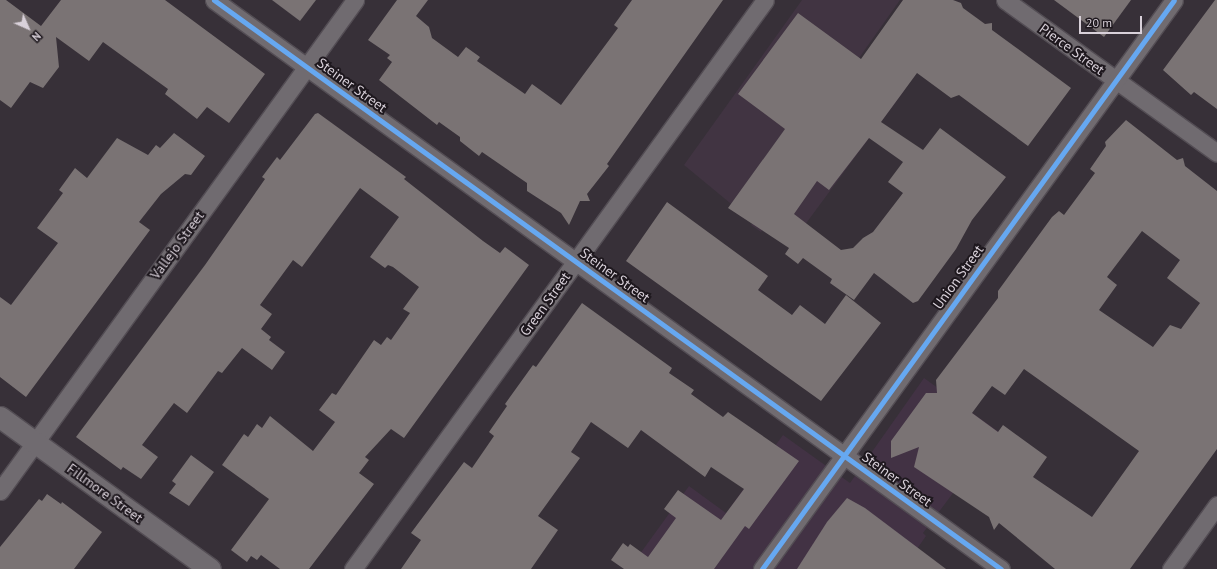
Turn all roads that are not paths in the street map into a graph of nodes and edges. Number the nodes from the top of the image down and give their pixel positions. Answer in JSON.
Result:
{"nodes":[{"id":1,"x":214,"y":0,"type":"edge"},
{"id":2,"x":355,"y":0,"type":"edge"},
{"id":3,"x":765,"y":0,"type":"edge"},
{"id":4,"x":1005,"y":0,"type":"edge"},
{"id":5,"x":1174,"y":0,"type":"edge"},
{"id":6,"x":306,"y":67,"type":"junction"},
{"id":7,"x":1116,"y":80,"type":"junction"},
{"id":8,"x":1217,"y":154,"type":"edge"},
{"id":9,"x":575,"y":262,"type":"junction"},
{"id":10,"x":0,"y":417,"type":"edge"},
{"id":11,"x":35,"y":442,"type":"junction"},
{"id":12,"x":844,"y":456,"type":"junction"},
{"id":13,"x":0,"y":490,"type":"edge"},
{"id":14,"x":1217,"y":505,"type":"edge"},
{"id":15,"x":210,"y":569,"type":"edge"},
{"id":16,"x":353,"y":569,"type":"edge"},
{"id":17,"x":762,"y":569,"type":"edge"},
{"id":18,"x":1001,"y":569,"type":"edge"},
{"id":19,"x":1171,"y":569,"type":"edge"}],
"edges":[{"from":1,"to":6,"type":"street","name":"Steiner Street"},
{"from":2,"to":6,"type":"street","name":"Vallejo Street"},
{"from":3,"to":9,"type":"street","name":"Green Street"},
{"from":4,"to":7,"type":"street","name":"Pierce Street"},
{"from":5,"to":7,"type":"street","name":"Union Street"},
{"from":6,"to":9,"type":"street","name":"Steiner Street"},
{"from":6,"to":11,"type":"street","name":"Vallejo Street"},
{"from":7,"to":8,"type":"street","name":"Pierce Street"},
{"from":7,"to":12,"type":"street","name":"Union Street"},
{"from":9,"to":12,"type":"street","name":"Steiner Street"},
{"from":9,"to":16,"type":"street","name":"Green Street"},
{"from":10,"to":11,"type":"street","name":"Fillmore Street"},
{"from":11,"to":13,"type":"street","name":"Vallejo Street"},
{"from":11,"to":15,"type":"street","name":"Fillmore Street"},
{"from":12,"to":17,"type":"street","name":"Union Street"},
{"from":12,"to":18,"type":"street","name":"Steiner Street"},
{"from":14,"to":19,"type":"street"}]}
